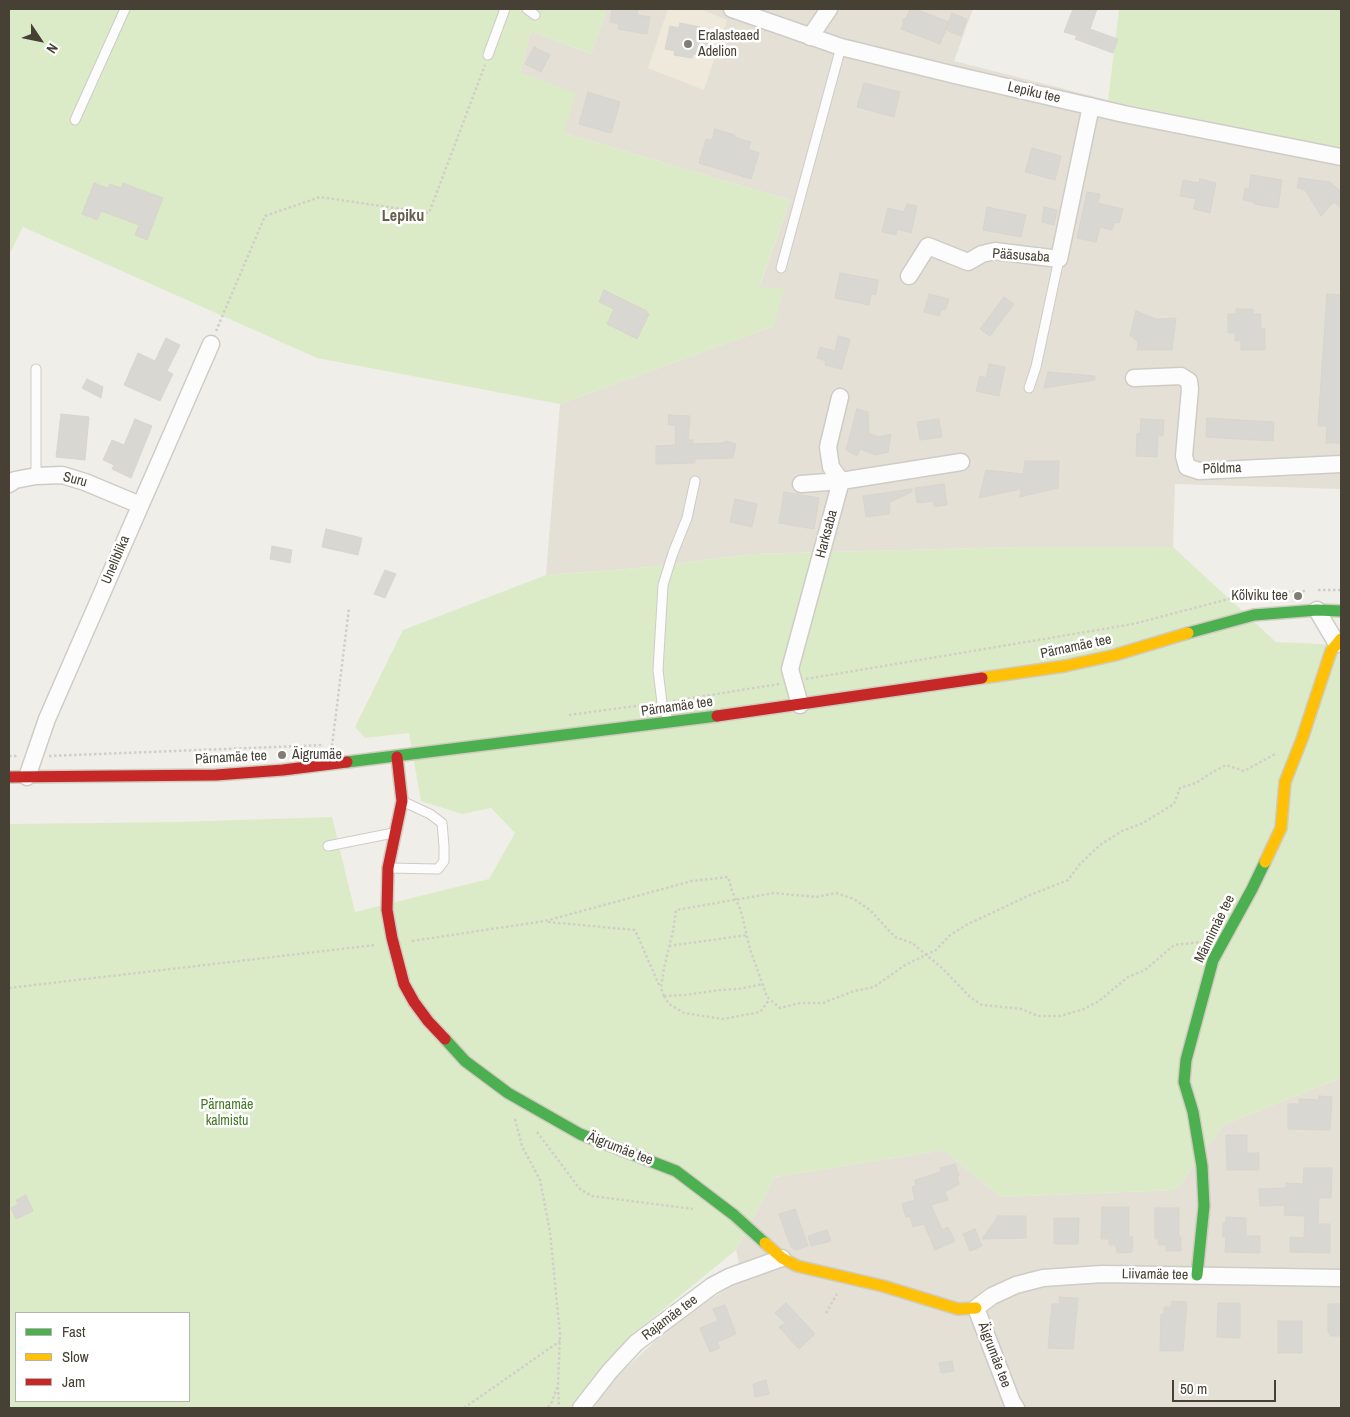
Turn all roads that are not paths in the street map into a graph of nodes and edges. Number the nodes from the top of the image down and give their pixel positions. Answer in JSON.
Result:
{"nodes":[{"id":1,"x":125,"y":9,"type":"edge"},
{"id":2,"x":504,"y":9,"type":"edge"},
{"id":3,"x":527,"y":9,"type":"edge"},
{"id":4,"x":732,"y":9,"type":"edge"},
{"id":5,"x":830,"y":9,"type":"edge"},
{"id":6,"x":535,"y":15,"type":"dead end"},
{"id":7,"x":810,"y":37,"type":"junction"},
{"id":8,"x":841,"y":47,"type":"junction"},
{"id":9,"x":488,"y":55,"type":"road end"},
{"id":10,"x":1091,"y":106,"type":"junction"},
{"id":11,"x":75,"y":120,"type":"dead end"},
{"id":12,"x":1341,"y":157,"type":"edge"},
{"id":13,"x":1059,"y":259,"type":"junction"},
{"id":14,"x":781,"y":268,"type":"dead end"},
{"id":15,"x":909,"y":276,"type":"dead end"},
{"id":16,"x":211,"y":344,"type":"road end"},
{"id":17,"x":36,"y":369,"type":"dead end"},
{"id":18,"x":1134,"y":378,"type":"dead end"},
{"id":19,"x":1029,"y":388,"type":"dead end"},
{"id":20,"x":840,"y":397,"type":"dead end"},
{"id":21,"x":961,"y":462,"type":"dead end"},
{"id":22,"x":1341,"y":464,"type":"edge"},
{"id":23,"x":36,"y":476,"type":"junction"},
{"id":24,"x":841,"y":481,"type":"junction"},
{"id":25,"x":694,"y":482,"type":"dead end"},
{"id":26,"x":9,"y":484,"type":"edge"},
{"id":27,"x":801,"y":484,"type":"dead end"},
{"id":28,"x":140,"y":505,"type":"junction"},
{"id":29,"x":1317,"y":610,"type":"junction"},
{"id":30,"x":1341,"y":612,"type":"edge"},
{"id":31,"x":1339,"y":642,"type":"edge"},
{"id":32,"x":800,"y":705,"type":"junction"},
{"id":33,"x":669,"y":723,"type":"junction"},
{"id":34,"x":457,"y":750,"type":"junction"},
{"id":35,"x":397,"y":757,"type":"junction"},
{"id":36,"x":292,"y":759,"type":"dead end"},
{"id":37,"x":262,"y":762,"type":"dead end"},
{"id":38,"x":412,"y":762,"type":"dead end"},
{"id":39,"x":443,"y":762,"type":"dead end"},
{"id":40,"x":332,"y":765,"type":"junction"},
{"id":41,"x":237,"y":773,"type":"junction"},
{"id":42,"x":9,"y":777,"type":"edge"},
{"id":43,"x":27,"y":777,"type":"junction"},
{"id":44,"x":402,"y":801,"type":"junction"},
{"id":45,"x":396,"y":832,"type":"junction"},
{"id":46,"x":328,"y":846,"type":"dead end"},
{"id":47,"x":388,"y":868,"type":"junction"},
{"id":48,"x":782,"y":1258,"type":"junction"},
{"id":49,"x":1197,"y":1276,"type":"junction"},
{"id":50,"x":1341,"y":1278,"type":"edge"},
{"id":51,"x":976,"y":1308,"type":"junction"},
{"id":52,"x":581,"y":1408,"type":"edge"},
{"id":53,"x":1016,"y":1408,"type":"edge"}],
"edges":[{"from":1,"to":11,"type":"lane"},
{"from":2,"to":9,"type":"lane"},
{"from":3,"to":6,"type":"lane"},
{"from":4,"to":7,"type":"street","name":"Lepiku tee"},
{"from":5,"to":7,"type":"street"},
{"from":7,"to":8,"type":"street","name":"Lepiku tee"},
{"from":8,"to":10,"type":"street","name":"Lepiku tee"},
{"from":8,"to":14,"type":"lane"},
{"from":10,"to":12,"type":"street","name":"Lepiku tee"},
{"from":10,"to":13,"type":"street","name":"Pääsusaba"},
{"from":13,"to":15,"type":"street","name":"Pääsusaba"},
{"from":13,"to":19,"type":"lane"},
{"from":16,"to":28,"type":"street","name":"Uneliblika"},
{"from":17,"to":23,"type":"lane"},
{"from":18,"to":22,"type":"street","name":"Põldma"},
{"from":20,"to":24,"type":"street"},
{"from":21,"to":24,"type":"street"},
{"from":23,"to":26,"type":"street","name":"Suru"},
{"from":23,"to":28,"type":"street","name":"Suru"},
{"from":24,"to":27,"type":"street"},
{"from":24,"to":32,"type":"street","name":"Harksaba"},
{"from":25,"to":33,"type":"lane"},
{"from":28,"to":43,"type":"street","name":"Uneliblika"},
{"from":29,"to":30,"type":"street","name":"Pärnamäe tee"},
{"from":29,"to":31,"type":"street"},
{"from":29,"to":32,"type":"street","name":"Pärnamäe tee"},
{"from":31,"to":49,"type":"street","name":"Männimäe tee"},
{"from":32,"to":33,"type":"street","name":"Pärnamäe tee"},
{"from":33,"to":34,"type":"street","name":"Pärnamäe tee"},
{"from":34,"to":35,"type":"street","name":"Pärnamäe tee"},
{"from":34,"to":39,"type":"lane"},
{"from":35,"to":38,"type":"lane"},
{"from":35,"to":40,"type":"street","name":"Pärnamäe tee"},
{"from":35,"to":44,"type":"street","name":"Äigrumäe tee"},
{"from":36,"to":40,"type":"lane"},
{"from":37,"to":41,"type":"lane"},
{"from":40,"to":41,"type":"street","name":"Pärnamäe tee"},
{"from":41,"to":43,"type":"street","name":"Pärnamäe tee"},
{"from":42,"to":43,"type":"street","name":"Pärnamäe tee"},
{"from":44,"to":45,"type":"street","name":"Äigrumäe tee"},
{"from":44,"to":47,"type":"lane"},
{"from":45,"to":46,"type":"lane"},
{"from":45,"to":47,"type":"street","name":"Äigrumäe tee"},
{"from":47,"to":48,"type":"street","name":"Äigrumäe tee"},
{"from":48,"to":51,"type":"street","name":"Äigrumäe tee"},
{"from":48,"to":52,"type":"street","name":"Rajamäe tee"},
{"from":49,"to":50,"type":"street","name":"Liivamäe tee"},
{"from":49,"to":51,"type":"street","name":"Liivamäe tee"},
{"from":51,"to":53,"type":"street","name":"Äigrumäe tee"}]}
